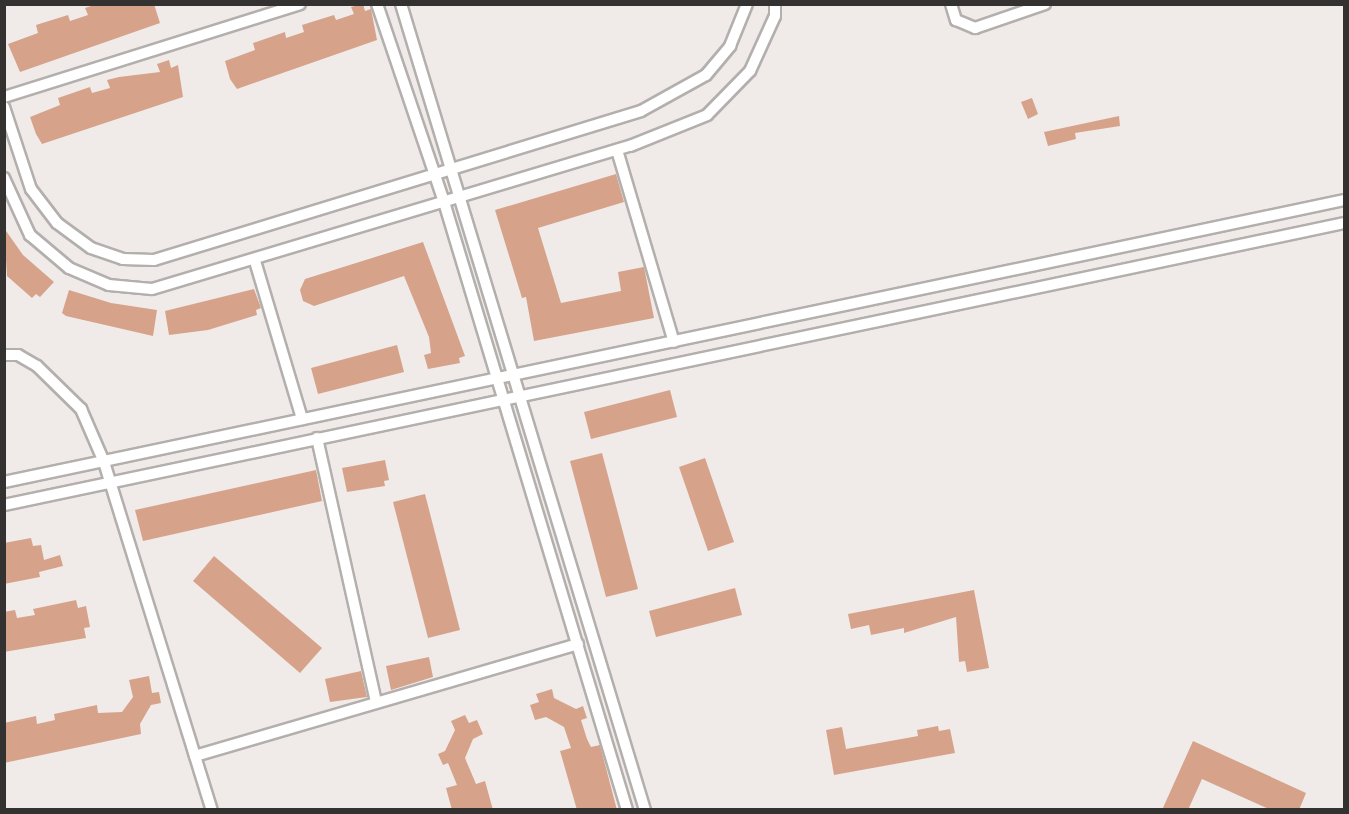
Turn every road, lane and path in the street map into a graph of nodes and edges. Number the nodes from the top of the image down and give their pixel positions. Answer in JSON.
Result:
{"nodes":[{"id":1,"x":300,"y":4,"type":"edge"},
{"id":2,"x":377,"y":4,"type":"edge"},
{"id":3,"x":401,"y":4,"type":"edge"},
{"id":4,"x":747,"y":4,"type":"edge"},
{"id":5,"x":775,"y":4,"type":"edge"},
{"id":6,"x":951,"y":4,"type":"edge"},
{"id":7,"x":1045,"y":4,"type":"edge"},
{"id":8,"x":4,"y":97,"type":"edge"},
{"id":9,"x":4,"y":107,"type":"edge"},
{"id":10,"x":617,"y":150,"type":"junction"},
{"id":11,"x":451,"y":169,"type":"junction"},
{"id":12,"x":432,"y":175,"type":"junction"},
{"id":13,"x":4,"y":178,"type":"edge"},
{"id":14,"x":461,"y":197,"type":"junction"},
{"id":15,"x":1344,"y":200,"type":"edge"},
{"id":16,"x":444,"y":202,"type":"junction"},
{"id":17,"x":1344,"y":223,"type":"edge"},
{"id":18,"x":255,"y":261,"type":"junction"},
{"id":19,"x":674,"y":342,"type":"junction"},
{"id":20,"x":4,"y":355,"type":"edge"},
{"id":21,"x":514,"y":374,"type":"junction"},
{"id":22,"x":498,"y":377,"type":"junction"},
{"id":23,"x":520,"y":395,"type":"junction"},
{"id":24,"x":504,"y":398,"type":"junction"},
{"id":25,"x":302,"y":419,"type":"junction"},
{"id":26,"x":317,"y":438,"type":"junction"},
{"id":27,"x":104,"y":462,"type":"junction"},
{"id":28,"x":4,"y":482,"type":"edge"},
{"id":29,"x":110,"y":482,"type":"junction"},
{"id":30,"x":4,"y":505,"type":"edge"},
{"id":31,"x":578,"y":644,"type":"junction"},
{"id":32,"x":376,"y":703,"type":"junction"},
{"id":33,"x":195,"y":756,"type":"junction"},
{"id":34,"x":212,"y":810,"type":"edge"},
{"id":35,"x":627,"y":810,"type":"edge"},
{"id":36,"x":645,"y":810,"type":"edge"}],
"edges":[{"from":1,"to":8,"type":"street"},
{"from":2,"to":12,"type":"street"},
{"from":3,"to":11,"type":"street"},
{"from":4,"to":11,"type":"street"},
{"from":5,"to":10,"type":"street"},
{"from":6,"to":7,"type":"street"},
{"from":9,"to":12,"type":"street"},
{"from":10,"to":14,"type":"street"},
{"from":10,"to":19,"type":"street"},
{"from":11,"to":12,"type":"street"},
{"from":11,"to":14,"type":"street"},
{"from":12,"to":16,"type":"street"},
{"from":13,"to":18,"type":"street"},
{"from":14,"to":16,"type":"street"},
{"from":14,"to":21,"type":"street"},
{"from":15,"to":19,"type":"street"},
{"from":16,"to":18,"type":"street"},
{"from":16,"to":22,"type":"street"},
{"from":17,"to":23,"type":"street"},
{"from":18,"to":25,"type":"street"},
{"from":19,"to":21,"type":"street"},
{"from":20,"to":27,"type":"street"},
{"from":21,"to":22,"type":"street"},
{"from":21,"to":23,"type":"street"},
{"from":22,"to":24,"type":"street"},
{"from":22,"to":25,"type":"street"},
{"from":23,"to":24,"type":"street"},
{"from":23,"to":36,"type":"street"},
{"from":24,"to":26,"type":"street"},
{"from":24,"to":31,"type":"street"},
{"from":25,"to":27,"type":"street"},
{"from":26,"to":29,"type":"street"},
{"from":26,"to":32,"type":"street"},
{"from":27,"to":28,"type":"street"},
{"from":27,"to":29,"type":"street"},
{"from":29,"to":30,"type":"street"},
{"from":29,"to":33,"type":"street"},
{"from":31,"to":32,"type":"street"},
{"from":31,"to":35,"type":"street"},
{"from":32,"to":33,"type":"street"},
{"from":33,"to":34,"type":"street"}]}
